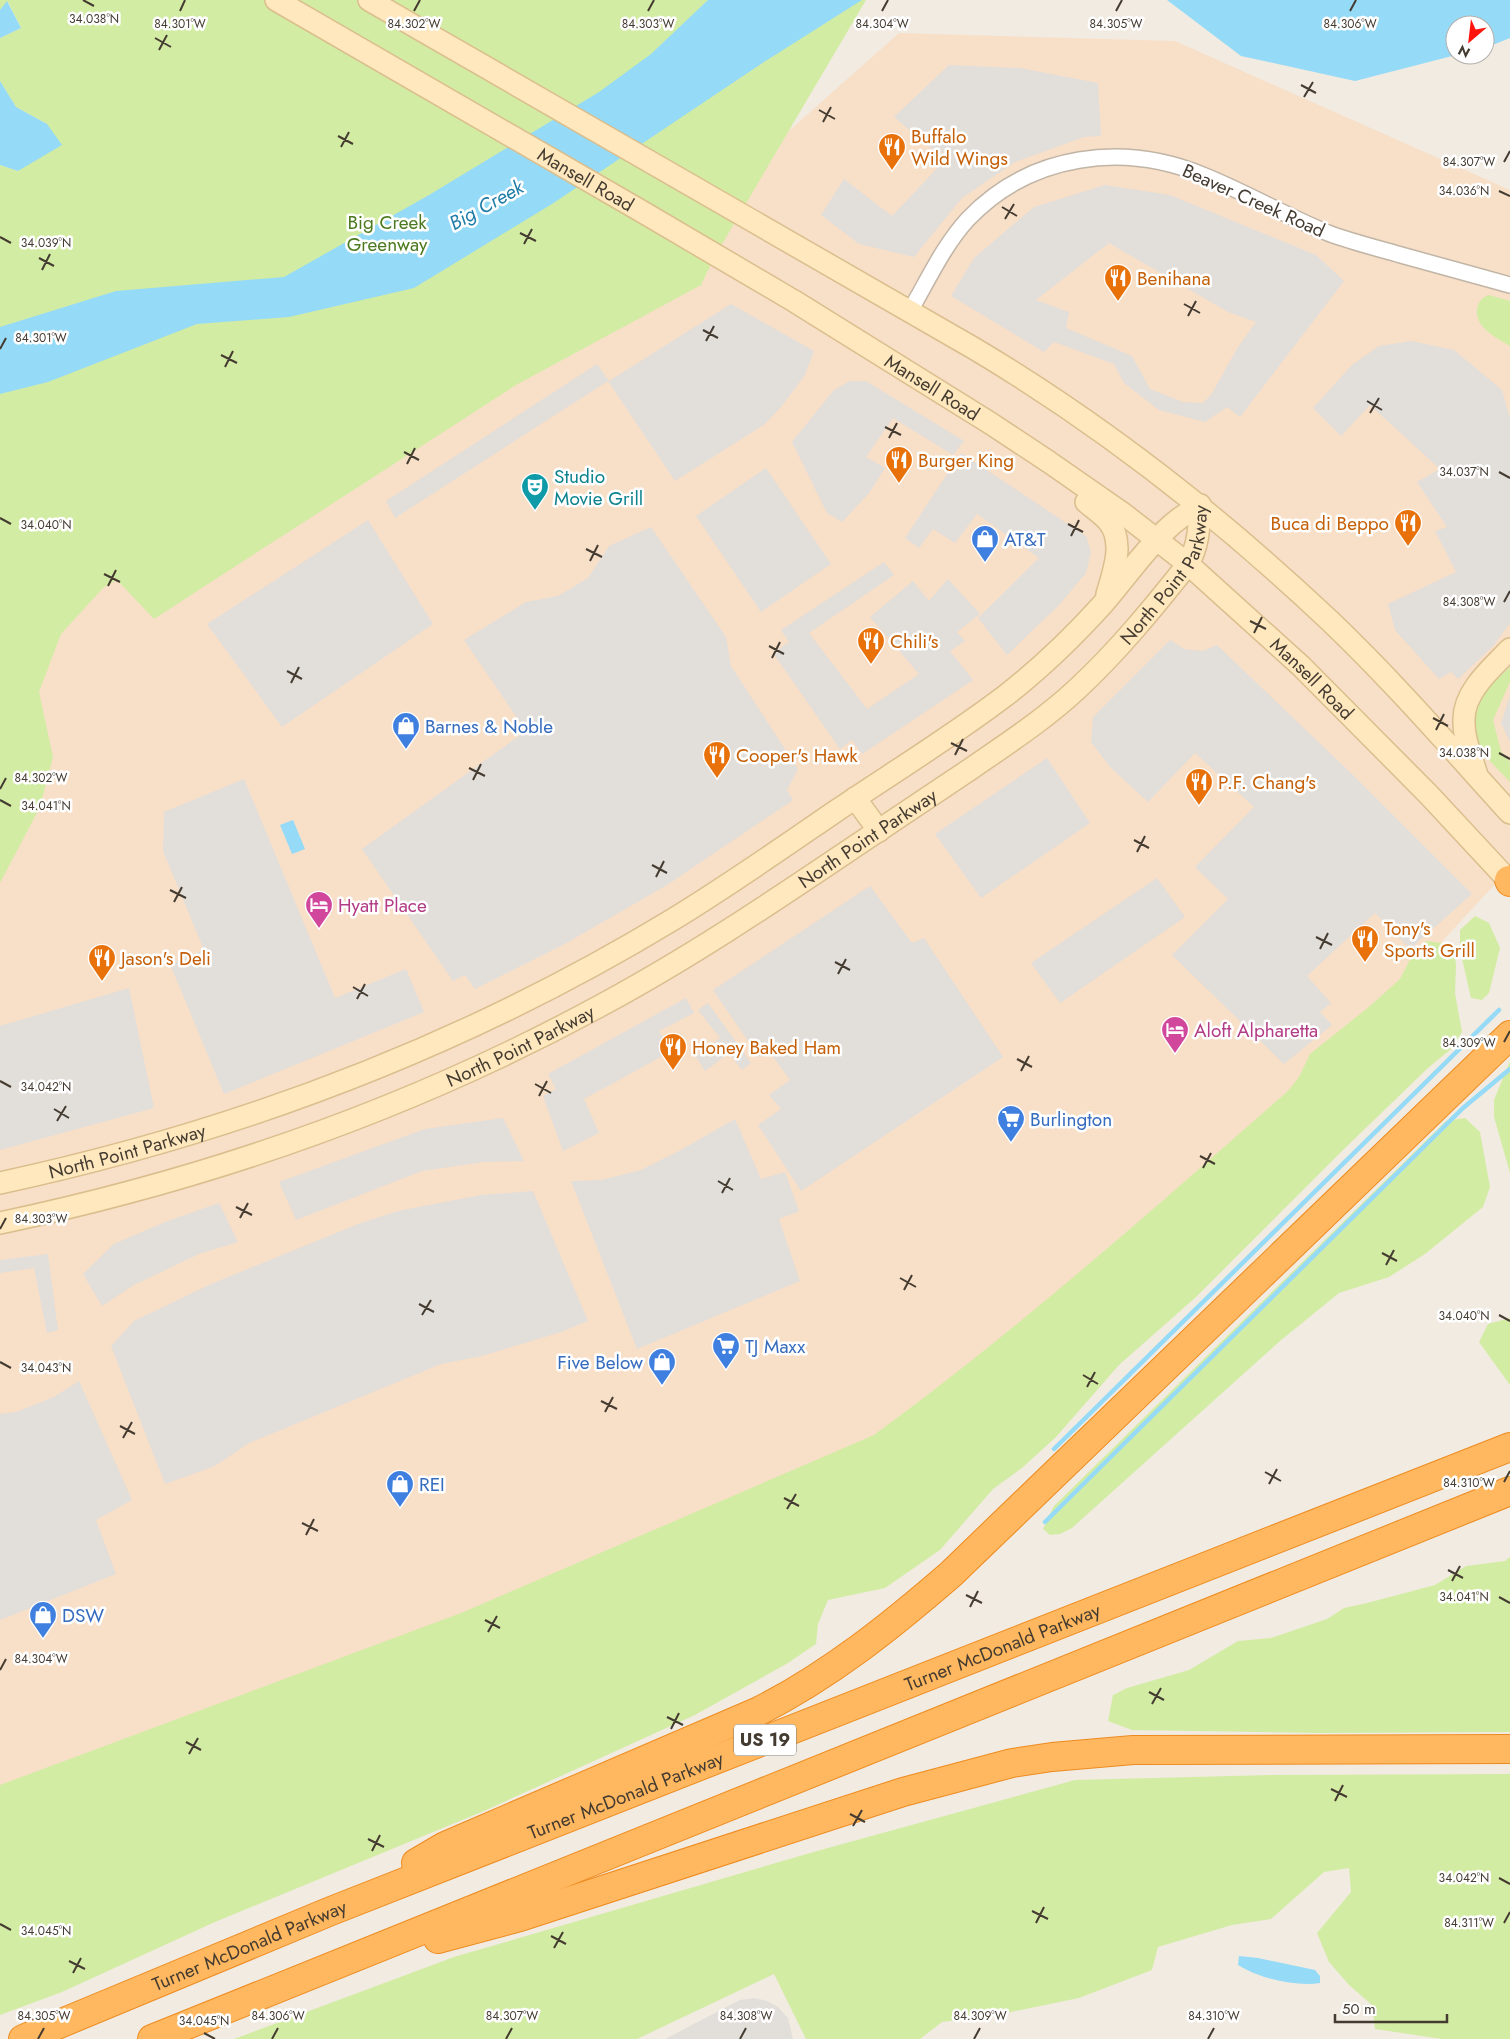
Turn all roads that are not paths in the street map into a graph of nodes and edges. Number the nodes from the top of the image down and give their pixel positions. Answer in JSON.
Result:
{"nodes":[{"id":1,"x":276,"y":0,"type":"edge"},
{"id":2,"x":369,"y":0,"type":"edge"},
{"id":3,"x":1510,"y":285,"type":"edge"},
{"id":4,"x":910,"y":311,"type":"junction"},
{"id":5,"x":1049,"y":462,"type":"junction"},
{"id":6,"x":1200,"y":505,"type":"junction"},
{"id":7,"x":1157,"y":539,"type":"junction"},
{"id":8,"x":1188,"y":564,"type":"junction"},
{"id":9,"x":1105,"y":602,"type":"junction"},
{"id":10,"x":1510,"y":649,"type":"edge"},
{"id":11,"x":1478,"y":777,"type":"junction"},
{"id":12,"x":855,"y":798,"type":"junction"},
{"id":13,"x":1510,"y":813,"type":"edge"},
{"id":14,"x":879,"y":831,"type":"junction"},
{"id":15,"x":1510,"y":881,"type":"edge"},
{"id":16,"x":1510,"y":1035,"type":"edge"},
{"id":17,"x":0,"y":1183,"type":"edge"},
{"id":18,"x":0,"y":1224,"type":"edge"},
{"id":19,"x":1510,"y":1447,"type":"edge"},
{"id":20,"x":1510,"y":1491,"type":"edge"},
{"id":21,"x":1510,"y":1749,"type":"edge"},
{"id":22,"x":331,"y":1911,"type":"junction"},
{"id":23,"x":345,"y":1962,"type":"junction"},
{"id":24,"x":23,"y":2039,"type":"edge"},
{"id":25,"x":152,"y":2039,"type":"edge"}],
"edges":[{"from":1,"to":5,"type":"main road","name":"Mansell Road"},
{"from":2,"to":4,"type":"main road"},
{"from":3,"to":4,"type":"street","name":"Beaver Creek Road"},
{"from":4,"to":6,"type":"main road"},
{"from":5,"to":7,"type":"main road","name":"Mansell Road"},
{"from":5,"to":9,"type":"main road"},
{"from":6,"to":7,"type":"main road","name":"North Point Parkway"},
{"from":6,"to":8,"type":"main road","name":"North Point Parkway"},
{"from":6,"to":11,"type":"main road"},
{"from":7,"to":8,"type":"main road","name":"Mansell Road"},
{"from":7,"to":9,"type":"main road","name":"North Point Parkway"},
{"from":8,"to":14,"type":"main road","name":"North Point Parkway"},
{"from":8,"to":15,"type":"main road","name":"Mansell Road"},
{"from":9,"to":12,"type":"main road","name":"North Point Parkway"},
{"from":10,"to":11,"type":"main road"},
{"from":11,"to":13,"type":"main road"},
{"from":12,"to":14,"type":"main road"},
{"from":12,"to":17,"type":"main road","name":"North Point Parkway"},
{"from":14,"to":18,"type":"main road","name":"North Point Parkway"},
{"from":16,"to":22,"type":"highway"},
{"from":19,"to":22,"type":"highway","name":"Turner McDonald Parkway","number":"US 19"},
{"from":20,"to":23,"type":"highway","number":"US 19"},
{"from":21,"to":23,"type":"highway"},
{"from":22,"to":24,"type":"highway","name":"Turner McDonald Parkway","number":"US 19"},
{"from":23,"to":25,"type":"highway","number":"US 19"}]}
